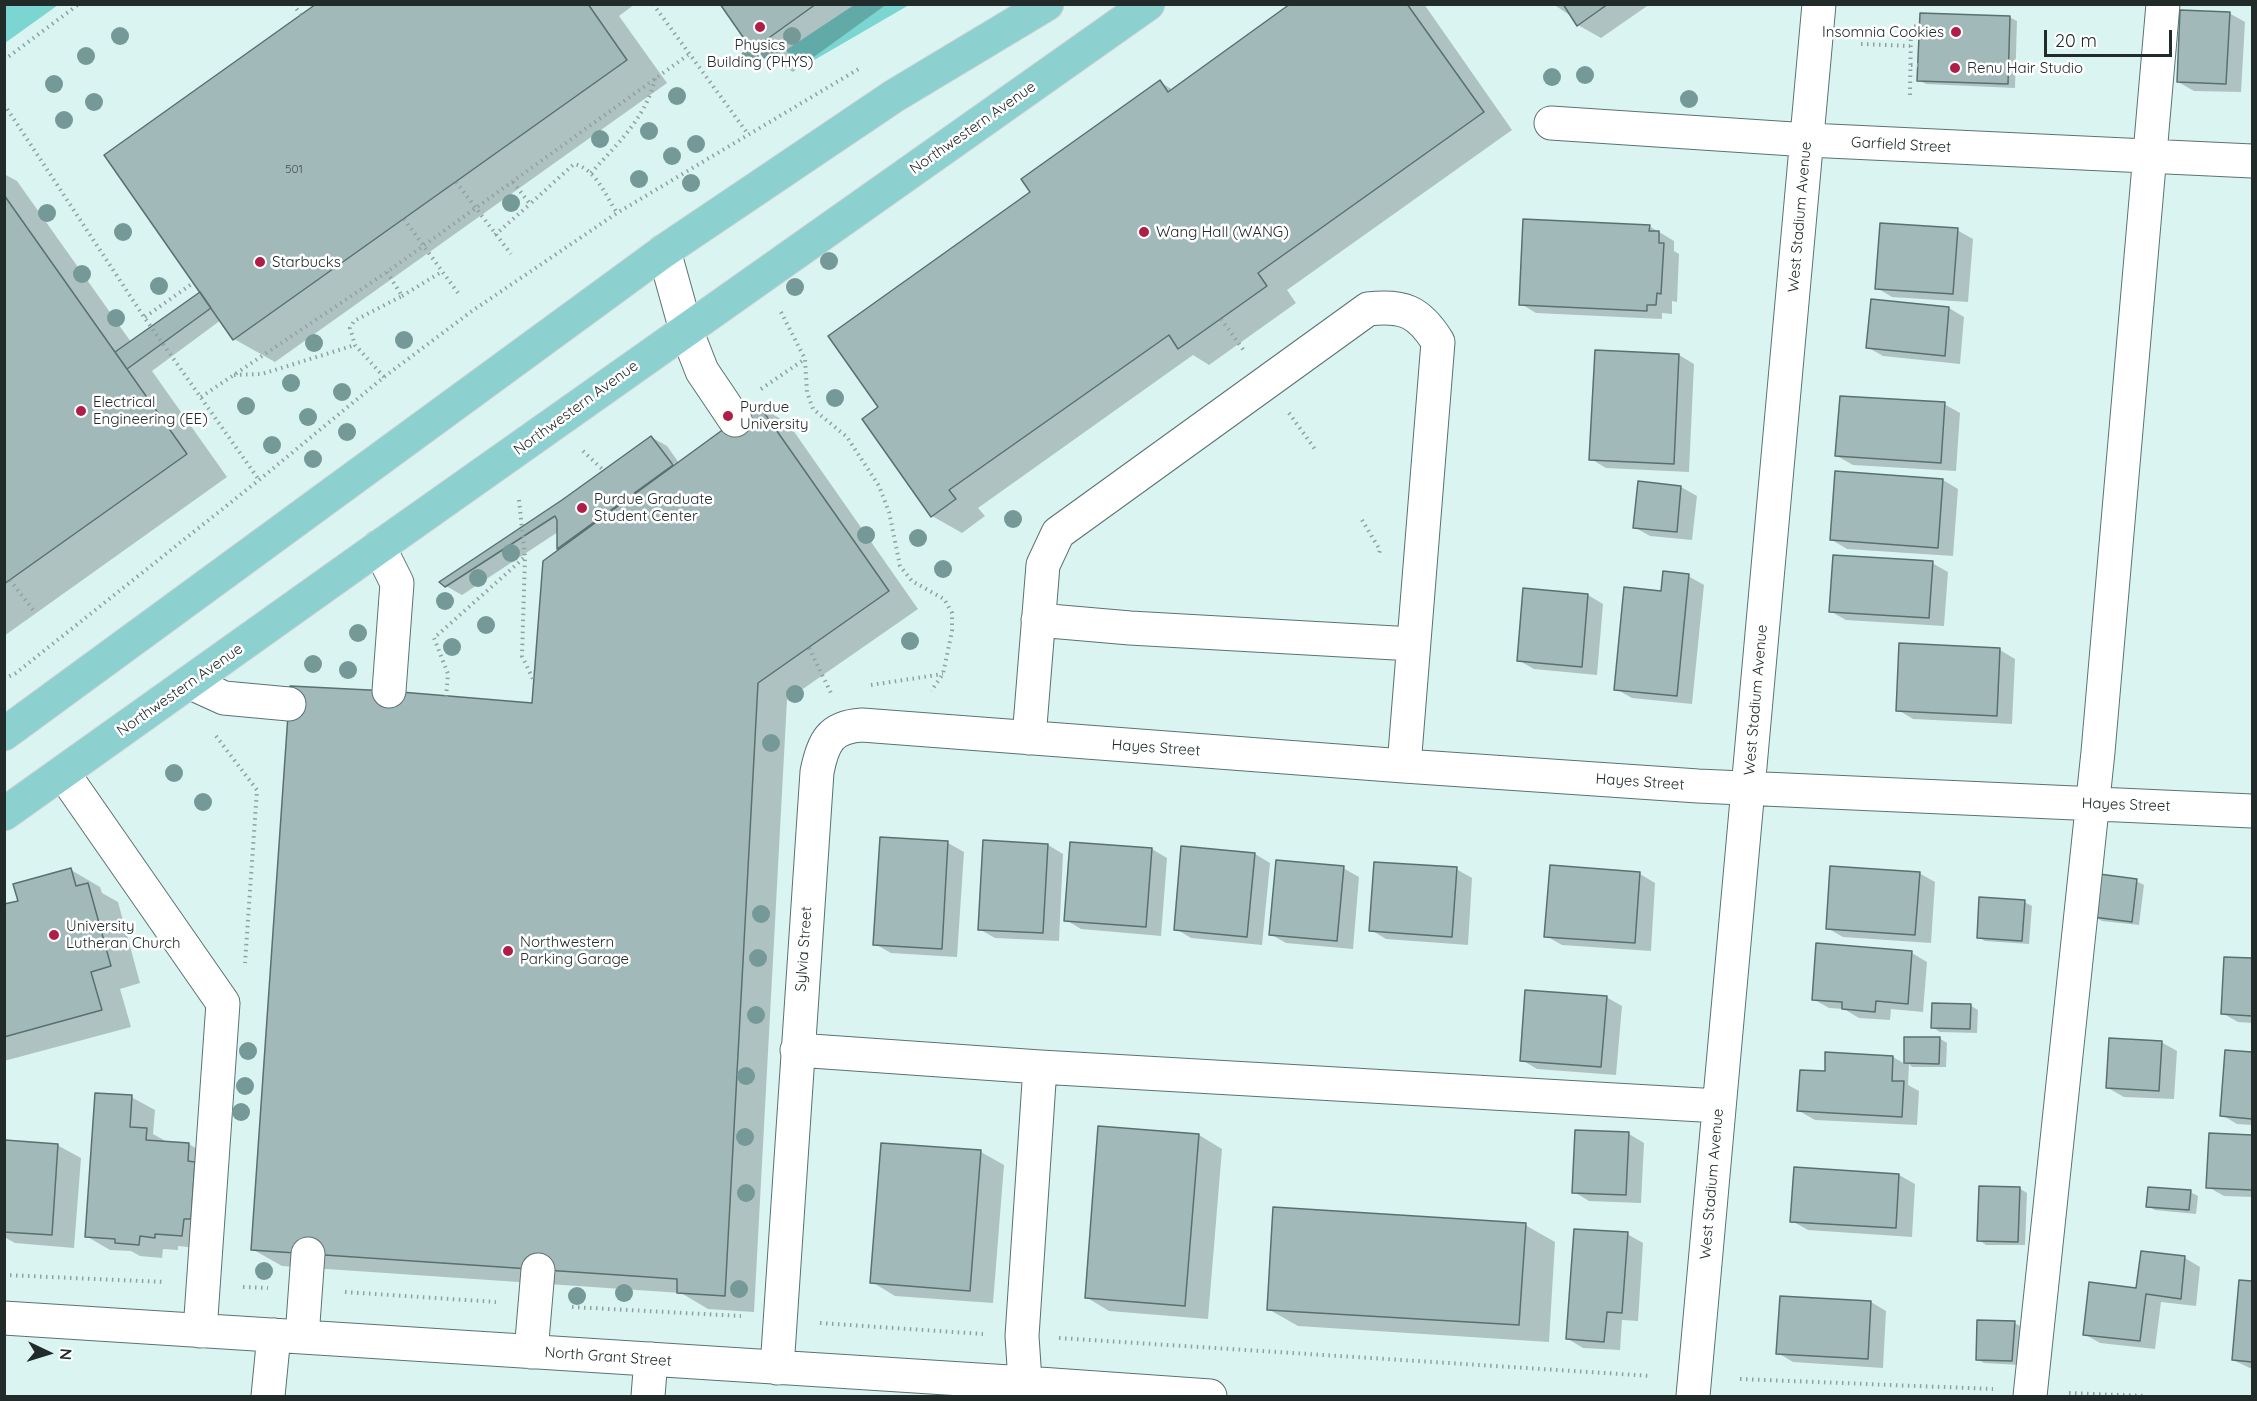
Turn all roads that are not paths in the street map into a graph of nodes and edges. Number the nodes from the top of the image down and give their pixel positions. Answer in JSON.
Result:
{"nodes":[{"id":1,"x":1047,"y":4,"type":"edge"},
{"id":2,"x":1148,"y":4,"type":"edge"},
{"id":3,"x":1819,"y":4,"type":"edge"},
{"id":4,"x":2163,"y":4,"type":"edge"},
{"id":5,"x":1551,"y":123,"type":"dead end"},
{"id":6,"x":1808,"y":141,"type":"junction"},
{"id":7,"x":2151,"y":156,"type":"junction"},
{"id":8,"x":2253,"y":161,"type":"edge"},
{"id":9,"x":664,"y":251,"type":"junction"},
{"id":10,"x":686,"y":330,"type":"junction"},
{"id":11,"x":743,"y":408,"type":"road end"},
{"id":12,"x":379,"y":547,"type":"junction"},
{"id":13,"x":1038,"y":620,"type":"junction"},
{"id":14,"x":1413,"y":644,"type":"junction"},
{"id":15,"x":191,"y":682,"type":"junction"},
{"id":16,"x":389,"y":691,"type":"dead end"},
{"id":17,"x":289,"y":704,"type":"dead end"},
{"id":18,"x":4,"y":734,"type":"edge"},
{"id":19,"x":1029,"y":738,"type":"junction"},
{"id":20,"x":1404,"y":766,"type":"junction"},
{"id":21,"x":63,"y":773,"type":"junction"},
{"id":22,"x":1747,"y":789,"type":"junction"},
{"id":23,"x":2093,"y":804,"type":"junction"},
{"id":24,"x":2253,"y":811,"type":"edge"},
{"id":25,"x":4,"y":814,"type":"edge"},
{"id":26,"x":797,"y":1050,"type":"junction"},
{"id":27,"x":1040,"y":1067,"type":"junction"},
{"id":28,"x":1719,"y":1106,"type":"junction"},
{"id":29,"x":308,"y":1254,"type":"dead end"},
{"id":30,"x":538,"y":1270,"type":"dead end"},
{"id":31,"x":4,"y":1318,"type":"edge"},
{"id":32,"x":200,"y":1330,"type":"junction"},
{"id":33,"x":288,"y":1336,"type":"junction"},
{"id":34,"x":531,"y":1352,"type":"junction"},
{"id":35,"x":651,"y":1359,"type":"junction"},
{"id":36,"x":777,"y":1368,"type":"junction"},
{"id":37,"x":1025,"y":1390,"type":"edge"},
{"id":38,"x":2031,"y":1394,"type":"edge"},
{"id":39,"x":268,"y":1396,"type":"edge"},
{"id":40,"x":648,"y":1396,"type":"edge"},
{"id":41,"x":1210,"y":1396,"type":"edge"},
{"id":42,"x":1693,"y":1396,"type":"edge"}],
"edges":[{"from":1,"to":9,"type":"main road"},
{"from":2,"to":10,"type":"main road","name":"Northwestern Avenue"},
{"from":3,"to":6,"type":"street","name":"West Stadium Avenue"},
{"from":4,"to":7,"type":"street"},
{"from":5,"to":6,"type":"street","name":"Garfield Street"},
{"from":6,"to":7,"type":"street","name":"Garfield Street"},
{"from":6,"to":22,"type":"street","name":"West Stadium Avenue"},
{"from":7,"to":8,"type":"street","name":"Garfield Street"},
{"from":7,"to":23,"type":"street"},
{"from":9,"to":10,"type":"street"},
{"from":9,"to":18,"type":"main road"},
{"from":10,"to":11,"type":"street"},
{"from":10,"to":12,"type":"main road","name":"Northwestern Avenue"},
{"from":12,"to":15,"type":"main road","name":"Northwestern Avenue"},
{"from":12,"to":16,"type":"street"},
{"from":13,"to":14,"type":"street"},
{"from":13,"to":14,"type":"street"},
{"from":13,"to":19,"type":"street"},
{"from":14,"to":20,"type":"street"},
{"from":15,"to":17,"type":"street"},
{"from":15,"to":21,"type":"main road","name":"Northwestern Avenue"},
{"from":19,"to":20,"type":"street","name":"Hayes Street"},
{"from":19,"to":26,"type":"street","name":"Sylvia Street"},
{"from":20,"to":22,"type":"street","name":"Hayes Street"},
{"from":21,"to":25,"type":"main road","name":"Northwestern Avenue"},
{"from":21,"to":32,"type":"street"},
{"from":22,"to":23,"type":"street","name":"Hayes Street"},
{"from":22,"to":28,"type":"street","name":"West Stadium Avenue"},
{"from":23,"to":24,"type":"street","name":"Hayes Street"},
{"from":23,"to":38,"type":"street"},
{"from":26,"to":27,"type":"street"},
{"from":26,"to":36,"type":"street","name":"Sylvia Street"},
{"from":27,"to":28,"type":"street"},
{"from":27,"to":37,"type":"street"},
{"from":28,"to":42,"type":"street","name":"West Stadium Avenue"},
{"from":29,"to":33,"type":"street"},
{"from":30,"to":34,"type":"street"},
{"from":31,"to":32,"type":"street","name":"North Grant Street"},
{"from":32,"to":33,"type":"street","name":"North Grant Street"},
{"from":33,"to":34,"type":"street","name":"North Grant Street"},
{"from":33,"to":39,"type":"street"},
{"from":34,"to":35,"type":"street","name":"North Grant Street"},
{"from":35,"to":36,"type":"street","name":"North Grant Street"},
{"from":35,"to":40,"type":"street"},
{"from":36,"to":37,"type":"street","name":"North Grant Street"},
{"from":37,"to":41,"type":"street","name":"North Grant Street"}]}
